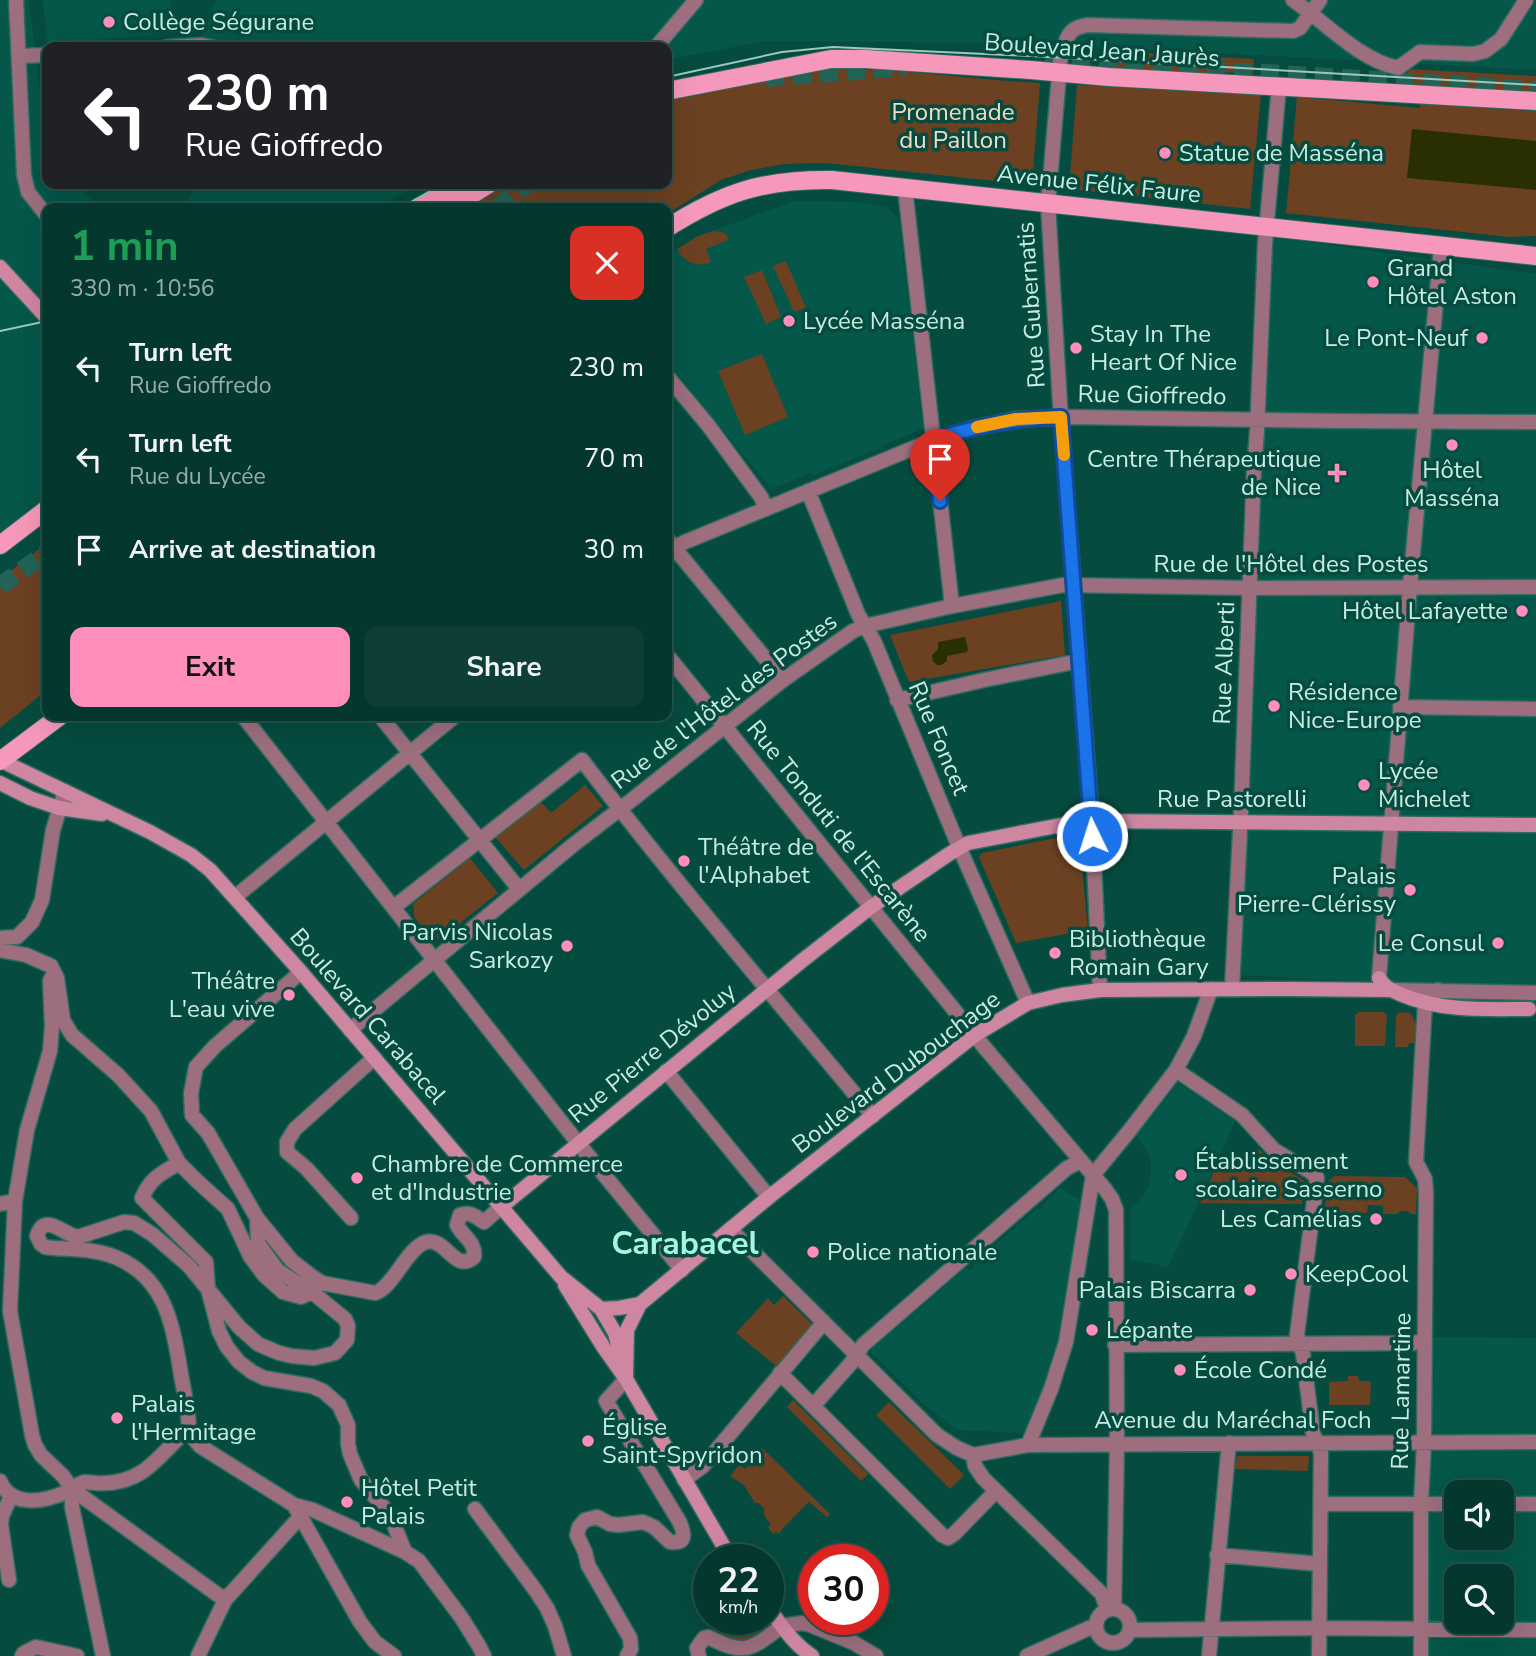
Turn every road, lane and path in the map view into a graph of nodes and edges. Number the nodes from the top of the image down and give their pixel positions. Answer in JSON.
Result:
{"nodes":[{"id":1,"x":16,"y":0,"type":"edge"},
{"id":2,"x":696,"y":0,"type":"edge"},
{"id":3,"x":1293,"y":0,"type":"edge"},
{"id":4,"x":1320,"y":0,"type":"edge"},
{"id":5,"x":1526,"y":0,"type":"edge"},
{"id":6,"x":1312,"y":13,"type":"junction"},
{"id":7,"x":660,"y":42,"type":"edge"},
{"id":8,"x":42,"y":55,"type":"edge"},
{"id":9,"x":19,"y":56,"type":"junction"},
{"id":10,"x":1398,"y":68,"type":"junction"},
{"id":11,"x":1060,"y":72,"type":"junction"},
{"id":12,"x":1279,"y":86,"type":"junction"},
{"id":13,"x":672,"y":90,"type":"edge"},
{"id":14,"x":1395,"y":93,"type":"junction"},
{"id":15,"x":1536,"y":101,"type":"edge"},
{"id":16,"x":905,"y":188,"type":"junction"},
{"id":17,"x":450,"y":189,"type":"edge"},
{"id":18,"x":468,"y":189,"type":"edge"},
{"id":19,"x":481,"y":189,"type":"edge"},
{"id":20,"x":427,"y":203,"type":"edge"},
{"id":21,"x":446,"y":203,"type":"edge"},
{"id":22,"x":459,"y":203,"type":"edge"},
{"id":23,"x":1048,"y":204,"type":"junction"},
{"id":24,"x":42,"y":210,"type":"edge"},
{"id":25,"x":672,"y":225,"type":"edge"},
{"id":26,"x":1267,"y":227,"type":"junction"},
{"id":27,"x":1441,"y":247,"type":"junction"},
{"id":28,"x":1536,"y":256,"type":"edge"},
{"id":29,"x":0,"y":267,"type":"edge"},
{"id":30,"x":42,"y":313,"type":"edge"},
{"id":31,"x":672,"y":382,"type":"edge"},
{"id":32,"x":1061,"y":417,"type":"junction"},
{"id":33,"x":1258,"y":419,"type":"junction"},
{"id":34,"x":1425,"y":420,"type":"junction"},
{"id":35,"x":1536,"y":422,"type":"edge"},
{"id":36,"x":933,"y":440,"type":"junction"},
{"id":37,"x":808,"y":491,"type":"junction"},
{"id":38,"x":766,"y":509,"type":"junction"},
{"id":39,"x":42,"y":513,"type":"edge"},
{"id":40,"x":672,"y":544,"type":"edge"},
{"id":41,"x":0,"y":545,"type":"edge"},
{"id":42,"x":672,"y":549,"type":"edge"},
{"id":43,"x":1074,"y":586,"type":"junction"},
{"id":44,"x":1410,"y":586,"type":"junction"},
{"id":45,"x":1536,"y":587,"type":"edge"},
{"id":46,"x":1250,"y":588,"type":"junction"},
{"id":47,"x":952,"y":606,"type":"junction"},
{"id":48,"x":865,"y":626,"type":"junction"},
{"id":49,"x":672,"y":661,"type":"edge"},
{"id":50,"x":1079,"y":661,"type":"junction"},
{"id":51,"x":783,"y":680,"type":"junction"},
{"id":52,"x":897,"y":700,"type":"junction"},
{"id":53,"x":1400,"y":707,"type":"junction"},
{"id":54,"x":1536,"y":709,"type":"edge"},
{"id":55,"x":54,"y":721,"type":"edge"},
{"id":56,"x":247,"y":721,"type":"edge"},
{"id":57,"x":384,"y":721,"type":"edge"},
{"id":58,"x":449,"y":721,"type":"edge"},
{"id":59,"x":724,"y":726,"type":"junction"},
{"id":60,"x":410,"y":753,"type":"junction"},
{"id":61,"x":3,"y":761,"type":"edge"},
{"id":62,"x":0,"y":782,"type":"edge"},
{"id":63,"x":65,"y":791,"type":"junction"},
{"id":64,"x":60,"y":808,"type":"junction"},
{"id":65,"x":620,"y":809,"type":"junction"},
{"id":66,"x":114,"y":816,"type":"junction"},
{"id":67,"x":1092,"y":821,"type":"junction"},
{"id":68,"x":326,"y":822,"type":"junction"},
{"id":69,"x":1241,"y":822,"type":"junction"},
{"id":70,"x":1391,"y":823,"type":"junction"},
{"id":71,"x":1536,"y":825,"type":"edge"},
{"id":72,"x":479,"y":839,"type":"junction"},
{"id":73,"x":959,"y":847,"type":"junction"},
{"id":74,"x":519,"y":890,"type":"junction"},
{"id":75,"x":235,"y":897,"type":"junction"},
{"id":76,"x":394,"y":907,"type":"junction"},
{"id":77,"x":871,"y":907,"type":"junction"},
{"id":78,"x":0,"y":938,"type":"edge"},
{"id":79,"x":0,"y":950,"type":"edge"},
{"id":80,"x":434,"y":959,"type":"junction"},
{"id":81,"x":54,"y":972,"type":"junction"},
{"id":82,"x":301,"y":972,"type":"junction"},
{"id":83,"x":1379,"y":978,"type":"joint"},
{"id":84,"x":767,"y":989,"type":"junction"},
{"id":85,"x":1212,"y":989,"type":"junction"},
{"id":86,"x":1232,"y":989,"type":"junction"},
{"id":87,"x":1100,"y":990,"type":"junction"},
{"id":88,"x":1391,"y":990,"type":"junction"},
{"id":89,"x":1437,"y":990,"type":"junction"},
{"id":90,"x":1536,"y":993,"type":"edge"},
{"id":91,"x":1028,"y":1003,"type":"junction"},
{"id":92,"x":1425,"y":1003,"type":"junction"},
{"id":93,"x":1530,"y":1009,"type":"dead end"},
{"id":94,"x":350,"y":1030,"type":"junction"},
{"id":95,"x":975,"y":1035,"type":"junction"},
{"id":96,"x":374,"y":1058,"type":"junction"},
{"id":97,"x":1176,"y":1070,"type":"junction"},
{"id":98,"x":666,"y":1071,"type":"junction"},
{"id":99,"x":873,"y":1116,"type":"junction"},
{"id":100,"x":578,"y":1143,"type":"junction"},
{"id":101,"x":1082,"y":1161,"type":"junction"},
{"id":102,"x":179,"y":1163,"type":"junction"},
{"id":103,"x":1093,"y":1175,"type":"junction"},
{"id":104,"x":769,"y":1197,"type":"junction"},
{"id":105,"x":15,"y":1202,"type":"junction"},
{"id":106,"x":0,"y":1204,"type":"edge"},
{"id":107,"x":501,"y":1206,"type":"junction"},
{"id":108,"x":257,"y":1218,"type":"junction"},
{"id":109,"x":351,"y":1218,"type":"dead end"},
{"id":110,"x":730,"y":1229,"type":"junction"},
{"id":111,"x":682,"y":1270,"type":"junction"},
{"id":112,"x":561,"y":1277,"type":"junction"},
{"id":113,"x":208,"y":1289,"type":"junction"},
{"id":114,"x":312,"y":1292,"type":"junction"},
{"id":115,"x":640,"y":1304,"type":"junction"},
{"id":116,"x":601,"y":1309,"type":"junction"},
{"id":117,"x":824,"y":1322,"type":"junction"},
{"id":118,"x":1425,"y":1340,"type":"junction"},
{"id":119,"x":1300,"y":1344,"type":"junction"},
{"id":120,"x":1115,"y":1345,"type":"junction"},
{"id":121,"x":857,"y":1355,"type":"junction"},
{"id":122,"x":780,"y":1373,"type":"junction"},
{"id":123,"x":626,"y":1379,"type":"junction"},
{"id":124,"x":813,"y":1406,"type":"junction"},
{"id":125,"x":190,"y":1427,"type":"junction"},
{"id":126,"x":1316,"y":1442,"type":"junction"},
{"id":127,"x":1424,"y":1442,"type":"junction"},
{"id":128,"x":1536,"y":1442,"type":"edge"},
{"id":129,"x":1229,"y":1443,"type":"junction"},
{"id":130,"x":1117,"y":1444,"type":"junction"},
{"id":131,"x":1028,"y":1445,"type":"junction"},
{"id":132,"x":973,"y":1455,"type":"junction"},
{"id":133,"x":684,"y":1480,"type":"junction"},
{"id":134,"x":0,"y":1481,"type":"edge"},
{"id":135,"x":72,"y":1489,"type":"junction"},
{"id":136,"x":996,"y":1491,"type":"junction"},
{"id":137,"x":11,"y":1496,"type":"junction"},
{"id":138,"x":1321,"y":1504,"type":"junction"},
{"id":139,"x":1421,"y":1504,"type":"junction"},
{"id":140,"x":1444,"y":1504,"type":"edge"},
{"id":141,"x":1514,"y":1504,"type":"edge"},
{"id":142,"x":1536,"y":1504,"type":"edge"},
{"id":143,"x":475,"y":1509,"type":"dead end"},
{"id":144,"x":297,"y":1511,"type":"junction"},
{"id":145,"x":722,"y":1544,"type":"edge"},
{"id":146,"x":405,"y":1552,"type":"junction"},
{"id":147,"x":1217,"y":1555,"type":"junction"},
{"id":148,"x":1320,"y":1564,"type":"junction"},
{"id":149,"x":9,"y":1580,"type":"dead end"},
{"id":150,"x":225,"y":1600,"type":"junction"},
{"id":151,"x":1111,"y":1609,"type":"junction"},
{"id":152,"x":784,"y":1626,"type":"edge"},
{"id":153,"x":1096,"y":1626,"type":"junction"},
{"id":154,"x":1319,"y":1628,"type":"junction"},
{"id":155,"x":784,"y":1629,"type":"edge"},
{"id":156,"x":1211,"y":1629,"type":"junction"},
{"id":157,"x":1130,"y":1630,"type":"junction"},
{"id":158,"x":1421,"y":1630,"type":"junction"},
{"id":159,"x":1536,"y":1630,"type":"edge"},
{"id":160,"x":769,"y":1635,"type":"edge"},
{"id":161,"x":1114,"y":1649,"type":"edge"},
{"id":162,"x":22,"y":1656,"type":"edge"},
{"id":163,"x":77,"y":1656,"type":"edge"},
{"id":164,"x":103,"y":1656,"type":"edge"},
{"id":165,"x":198,"y":1656,"type":"edge"},
{"id":166,"x":394,"y":1656,"type":"edge"},
{"id":167,"x":484,"y":1656,"type":"edge"},
{"id":168,"x":564,"y":1656,"type":"edge"},
{"id":169,"x":627,"y":1656,"type":"edge"},
{"id":170,"x":699,"y":1656,"type":"edge"},
{"id":171,"x":812,"y":1656,"type":"edge"},
{"id":172,"x":876,"y":1656,"type":"edge"},
{"id":173,"x":1027,"y":1656,"type":"edge"},
{"id":174,"x":1209,"y":1656,"type":"edge"},
{"id":175,"x":1319,"y":1656,"type":"edge"},
{"id":176,"x":1421,"y":1656,"type":"edge"}],
"edges":[{"from":1,"to":9,"type":"street"},
{"from":2,"to":7,"type":"street"},
{"from":3,"to":6,"type":"street"},
{"from":4,"to":6,"type":"street"},
{"from":5,"to":10,"type":"street"},
{"from":6,"to":10,"type":"street"},
{"from":6,"to":11,"type":"street","name":"Rue Gubernatis"},
{"from":8,"to":9,"type":"street"},
{"from":9,"to":24,"type":"street"},
{"from":10,"to":14,"type":"street"},
{"from":11,"to":12,"type":"main road","name":"Boulevard Jean Jaurès"},
{"from":11,"to":13,"type":"main road","name":"Boulevard Jean Jaurès"},
{"from":11,"to":23,"type":"street","name":"Rue Gubernatis"},
{"from":12,"to":14,"type":"main road","name":"Boulevard Jean Jaurès"},
{"from":12,"to":26,"type":"street","name":"Rue Alberti"},
{"from":14,"to":15,"type":"main road","name":"Boulevard Jean Jaurès"},
{"from":16,"to":23,"type":"main road","name":"Avenue Félix Faure"},
{"from":16,"to":25,"type":"main road","name":"Avenue Félix Faure"},
{"from":16,"to":36,"type":"street"},
{"from":17,"to":20,"type":"main road"},
{"from":18,"to":21,"type":"main road"},
{"from":19,"to":22,"type":"main road"},
{"from":23,"to":26,"type":"main road","name":"Avenue Félix Faure"},
{"from":23,"to":32,"type":"street","name":"Rue Gubernatis"},
{"from":26,"to":27,"type":"main road","name":"Avenue Félix Faure"},
{"from":26,"to":33,"type":"street","name":"Rue Alberti"},
{"from":27,"to":28,"type":"main road","name":"Avenue Félix Faure"},
{"from":27,"to":34,"type":"street"},
{"from":29,"to":30,"type":"main road"},
{"from":31,"to":38,"type":"street"},
{"from":32,"to":33,"type":"street","name":"Rue Gioffredo"},
{"from":32,"to":36,"type":"street","name":"Rue Gioffredo"},
{"from":32,"to":43,"type":"street","name":"Rue Gubernatis"},
{"from":33,"to":34,"type":"street","name":"Rue Gioffredo"},
{"from":33,"to":46,"type":"street","name":"Rue Alberti"},
{"from":34,"to":35,"type":"street","name":"Rue Gioffredo"},
{"from":34,"to":44,"type":"street"},
{"from":36,"to":37,"type":"street","name":"Rue Gioffredo"},
{"from":36,"to":47,"type":"street"},
{"from":37,"to":38,"type":"street","name":"Rue Gioffredo"},
{"from":37,"to":48,"type":"street","name":"Rue Foncet"},
{"from":38,"to":40,"type":"street","name":"Rue Gioffredo"},
{"from":39,"to":41,"type":"main road"},
{"from":42,"to":51,"type":"street"},
{"from":43,"to":46,"type":"street","name":"Rue de l'Hôtel des Postes"},
{"from":43,"to":47,"type":"street","name":"Rue de l'Hôtel des Postes"},
{"from":43,"to":50,"type":"street","name":"Rue Gubernatis"},
{"from":44,"to":45,"type":"street","name":"Rue de l'Hôtel des Postes"},
{"from":44,"to":46,"type":"street","name":"Rue de l'Hôtel des Postes"},
{"from":44,"to":53,"type":"street"},
{"from":46,"to":69,"type":"street","name":"Rue Alberti"},
{"from":47,"to":48,"type":"street","name":"Rue de l'Hôtel des Postes"},
{"from":48,"to":51,"type":"street","name":"Rue de l'Hôtel des Postes"},
{"from":48,"to":52,"type":"street","name":"Rue Foncet"},
{"from":49,"to":59,"type":"street","name":"Rue Tonduti de l'Escarène"},
{"from":50,"to":52,"type":"street"},
{"from":50,"to":67,"type":"street","name":"Rue Gubernatis"},
{"from":51,"to":59,"type":"street","name":"Rue de l'Hôtel des Postes"},
{"from":52,"to":73,"type":"street","name":"Rue Foncet"},
{"from":53,"to":54,"type":"street"},
{"from":53,"to":70,"type":"street"},
{"from":55,"to":61,"type":"main road"},
{"from":56,"to":68,"type":"street"},
{"from":57,"to":60,"type":"street"},
{"from":58,"to":60,"type":"street"},
{"from":59,"to":65,"type":"street","name":"Rue de l'Hôtel des Postes"},
{"from":59,"to":77,"type":"street","name":"Rue Tonduti de l'Escarène"},
{"from":60,"to":68,"type":"street"},
{"from":60,"to":72,"type":"street"},
{"from":61,"to":62,"type":"street"},
{"from":61,"to":63,"type":"main road","name":"Boulevard Carabacel"},
{"from":62,"to":64,"type":"main road","name":"Boulevard Carabacel"},
{"from":63,"to":64,"type":"street"},
{"from":63,"to":66,"type":"main road","name":"Boulevard Carabacel"},
{"from":64,"to":66,"type":"main road","name":"Boulevard Carabacel"},
{"from":64,"to":78,"type":"street"},
{"from":65,"to":72,"type":"street"},
{"from":65,"to":74,"type":"street","name":"Rue de l'Hôtel des Postes"},
{"from":65,"to":84,"type":"street"},
{"from":66,"to":75,"type":"main road","name":"Boulevard Carabacel"},
{"from":67,"to":69,"type":"main road","name":"Rue Pastorelli"},
{"from":67,"to":73,"type":"main road","name":"Rue Pastorelli"},
{"from":67,"to":87,"type":"street","name":"Rue Gubernatis"},
{"from":68,"to":75,"type":"street"},
{"from":68,"to":76,"type":"street"},
{"from":69,"to":70,"type":"main road","name":"Rue Pastorelli"},
{"from":69,"to":86,"type":"street","name":"Rue Alberti"},
{"from":70,"to":71,"type":"main road","name":"Rue Pastorelli"},
{"from":70,"to":83,"type":"street"},
{"from":72,"to":74,"type":"street"},
{"from":72,"to":76,"type":"street"},
{"from":73,"to":77,"type":"main road","name":"Rue Pastorelli"},
{"from":73,"to":91,"type":"street","name":"Rue Foncet"},
{"from":74,"to":80,"type":"street","name":"Rue de l'Hôtel des Postes"},
{"from":75,"to":82,"type":"main road","name":"Boulevard Carabacel"},
{"from":76,"to":80,"type":"street"},
{"from":77,"to":84,"type":"main road","name":"Rue Pastorelli"},
{"from":77,"to":95,"type":"street","name":"Rue Tonduti de l'Escarène"},
{"from":79,"to":81,"type":"street"},
{"from":80,"to":94,"type":"street","name":"Rue de l'Hôtel des Postes"},
{"from":80,"to":100,"type":"street"},
{"from":81,"to":102,"type":"street"},
{"from":81,"to":105,"type":"street"},
{"from":82,"to":94,"type":"main road","name":"Boulevard Carabacel"},
{"from":82,"to":108,"type":"street"},
{"from":83,"to":88,"type":"main road","name":"Boulevard Dubouchage"},
{"from":84,"to":98,"type":"main road","name":"Rue Pierre Dévoluy"},
{"from":84,"to":99,"type":"street"},
{"from":85,"to":86,"type":"main road","name":"Boulevard Dubouchage"},
{"from":85,"to":87,"type":"main road","name":"Boulevard Dubouchage"},
{"from":85,"to":97,"type":"street"},
{"from":86,"to":88,"type":"main road","name":"Boulevard Dubouchage"},
{"from":87,"to":91,"type":"main road","name":"Boulevard Dubouchage"},
{"from":88,"to":89,"type":"street","name":"Boulevard Dubouchage"},
{"from":88,"to":92,"type":"main road","name":"Boulevard Dubouchage"},
{"from":89,"to":90,"type":"street","name":"Boulevard Dubouchage"},
{"from":89,"to":92,"type":"street"},
{"from":91,"to":95,"type":"main road","name":"Boulevard Dubouchage"},
{"from":92,"to":93,"type":"main road","name":"Boulevard Dubouchage"},
{"from":92,"to":118,"type":"street","name":"Rue Lamartine"},
{"from":94,"to":96,"type":"main road","name":"Boulevard Carabacel"},
{"from":95,"to":99,"type":"main road","name":"Boulevard Dubouchage"},
{"from":95,"to":101,"type":"street","name":"Rue Tonduti de l'Escarène"},
{"from":96,"to":107,"type":"main road","name":"Boulevard Carabacel"},
{"from":96,"to":109,"type":"street"},
{"from":97,"to":103,"type":"street"},
{"from":97,"to":119,"type":"street"},
{"from":98,"to":100,"type":"main road","name":"Rue Pierre Dévoluy"},
{"from":98,"to":104,"type":"street"},
{"from":99,"to":104,"type":"main road","name":"Boulevard Dubouchage"},
{"from":100,"to":107,"type":"main road","name":"Rue Pierre Dévoluy"},
{"from":100,"to":111,"type":"street"},
{"from":101,"to":103,"type":"street","name":"Rue Tonduti de l'Escarène"},
{"from":101,"to":121,"type":"street"},
{"from":102,"to":113,"type":"street"},
{"from":102,"to":114,"type":"street"},
{"from":103,"to":120,"type":"street","name":"Rue Tonduti de l'Escarène"},
{"from":103,"to":131,"type":"street"},
{"from":104,"to":110,"type":"main road","name":"Boulevard Dubouchage"},
{"from":105,"to":106,"type":"street"},
{"from":105,"to":135,"type":"street"},
{"from":107,"to":108,"type":"street"},
{"from":107,"to":112,"type":"main road","name":"Boulevard Carabacel"},
{"from":108,"to":114,"type":"street"},
{"from":110,"to":111,"type":"main road","name":"Boulevard Dubouchage"},
{"from":110,"to":117,"type":"street"},
{"from":111,"to":115,"type":"main road","name":"Boulevard Dubouchage"},
{"from":112,"to":116,"type":"main road","name":"Boulevard Carabacel"},
{"from":112,"to":123,"type":"main road","name":"Boulevard Carabacel"},
{"from":113,"to":114,"type":"street"},
{"from":113,"to":125,"type":"street"},
{"from":113,"to":146,"type":"street"},
{"from":115,"to":116,"type":"main road"},
{"from":115,"to":123,"type":"main road","name":"Boulevard Dubouchage"},
{"from":116,"to":123,"type":"main road","name":"Boulevard Carabacel"},
{"from":117,"to":121,"type":"street"},
{"from":117,"to":122,"type":"street"},
{"from":118,"to":119,"type":"street"},
{"from":118,"to":127,"type":"street","name":"Rue Lamartine"},
{"from":119,"to":120,"type":"street"},
{"from":119,"to":126,"type":"street"},
{"from":120,"to":130,"type":"street"},
{"from":121,"to":124,"type":"street"},
{"from":121,"to":132,"type":"street"},
{"from":122,"to":124,"type":"street"},
{"from":122,"to":133,"type":"street"},
{"from":123,"to":133,"type":"main road"},
{"from":123,"to":169,"type":"street"},
{"from":124,"to":136,"type":"street"},
{"from":125,"to":135,"type":"street"},
{"from":125,"to":144,"type":"street"},
{"from":126,"to":127,"type":"street","name":"Avenue du Maréchal Foch"},
{"from":126,"to":129,"type":"street","name":"Avenue du Maréchal Foch"},
{"from":126,"to":138,"type":"street"},
{"from":127,"to":128,"type":"street","name":"Avenue du Maréchal Foch"},
{"from":127,"to":139,"type":"street","name":"Rue Lamartine"},
{"from":129,"to":130,"type":"street","name":"Avenue du Maréchal Foch"},
{"from":129,"to":147,"type":"street"},
{"from":130,"to":131,"type":"street","name":"Avenue du Maréchal Foch"},
{"from":130,"to":151,"type":"street"},
{"from":131,"to":132,"type":"street","name":"Avenue du Maréchal Foch"},
{"from":132,"to":136,"type":"street"},
{"from":133,"to":145,"type":"main road"},
{"from":134,"to":137,"type":"street"},
{"from":135,"to":137,"type":"street"},
{"from":135,"to":150,"type":"street"},
{"from":135,"to":164,"type":"street"},
{"from":136,"to":151,"type":"street"},
{"from":137,"to":149,"type":"street"},
{"from":138,"to":139,"type":"street"},
{"from":138,"to":148,"type":"street"},
{"from":139,"to":140,"type":"street"},
{"from":139,"to":158,"type":"street","name":"Rue Lamartine"},
{"from":141,"to":142,"type":"street"},
{"from":143,"to":168,"type":"street"},
{"from":144,"to":146,"type":"street"},
{"from":144,"to":150,"type":"street"},
{"from":144,"to":166,"type":"street"},
{"from":146,"to":167,"type":"street"},
{"from":147,"to":148,"type":"street"},
{"from":147,"to":156,"type":"street"},
{"from":148,"to":154,"type":"street"},
{"from":150,"to":165,"type":"street"},
{"from":151,"to":153,"type":"street"},
{"from":151,"to":157,"type":"street"},
{"from":152,"to":172,"type":"street"},
{"from":153,"to":161,"type":"street"},
{"from":153,"to":173,"type":"street"},
{"from":154,"to":156,"type":"street"},
{"from":154,"to":158,"type":"street"},
{"from":154,"to":175,"type":"street"},
{"from":155,"to":171,"type":"main road"},
{"from":156,"to":157,"type":"street"},
{"from":156,"to":174,"type":"street"},
{"from":157,"to":161,"type":"street"},
{"from":158,"to":159,"type":"street"},
{"from":158,"to":176,"type":"street","name":"Rue Lamartine"},
{"from":160,"to":170,"type":"street"},
{"from":162,"to":163,"type":"street"}]}
